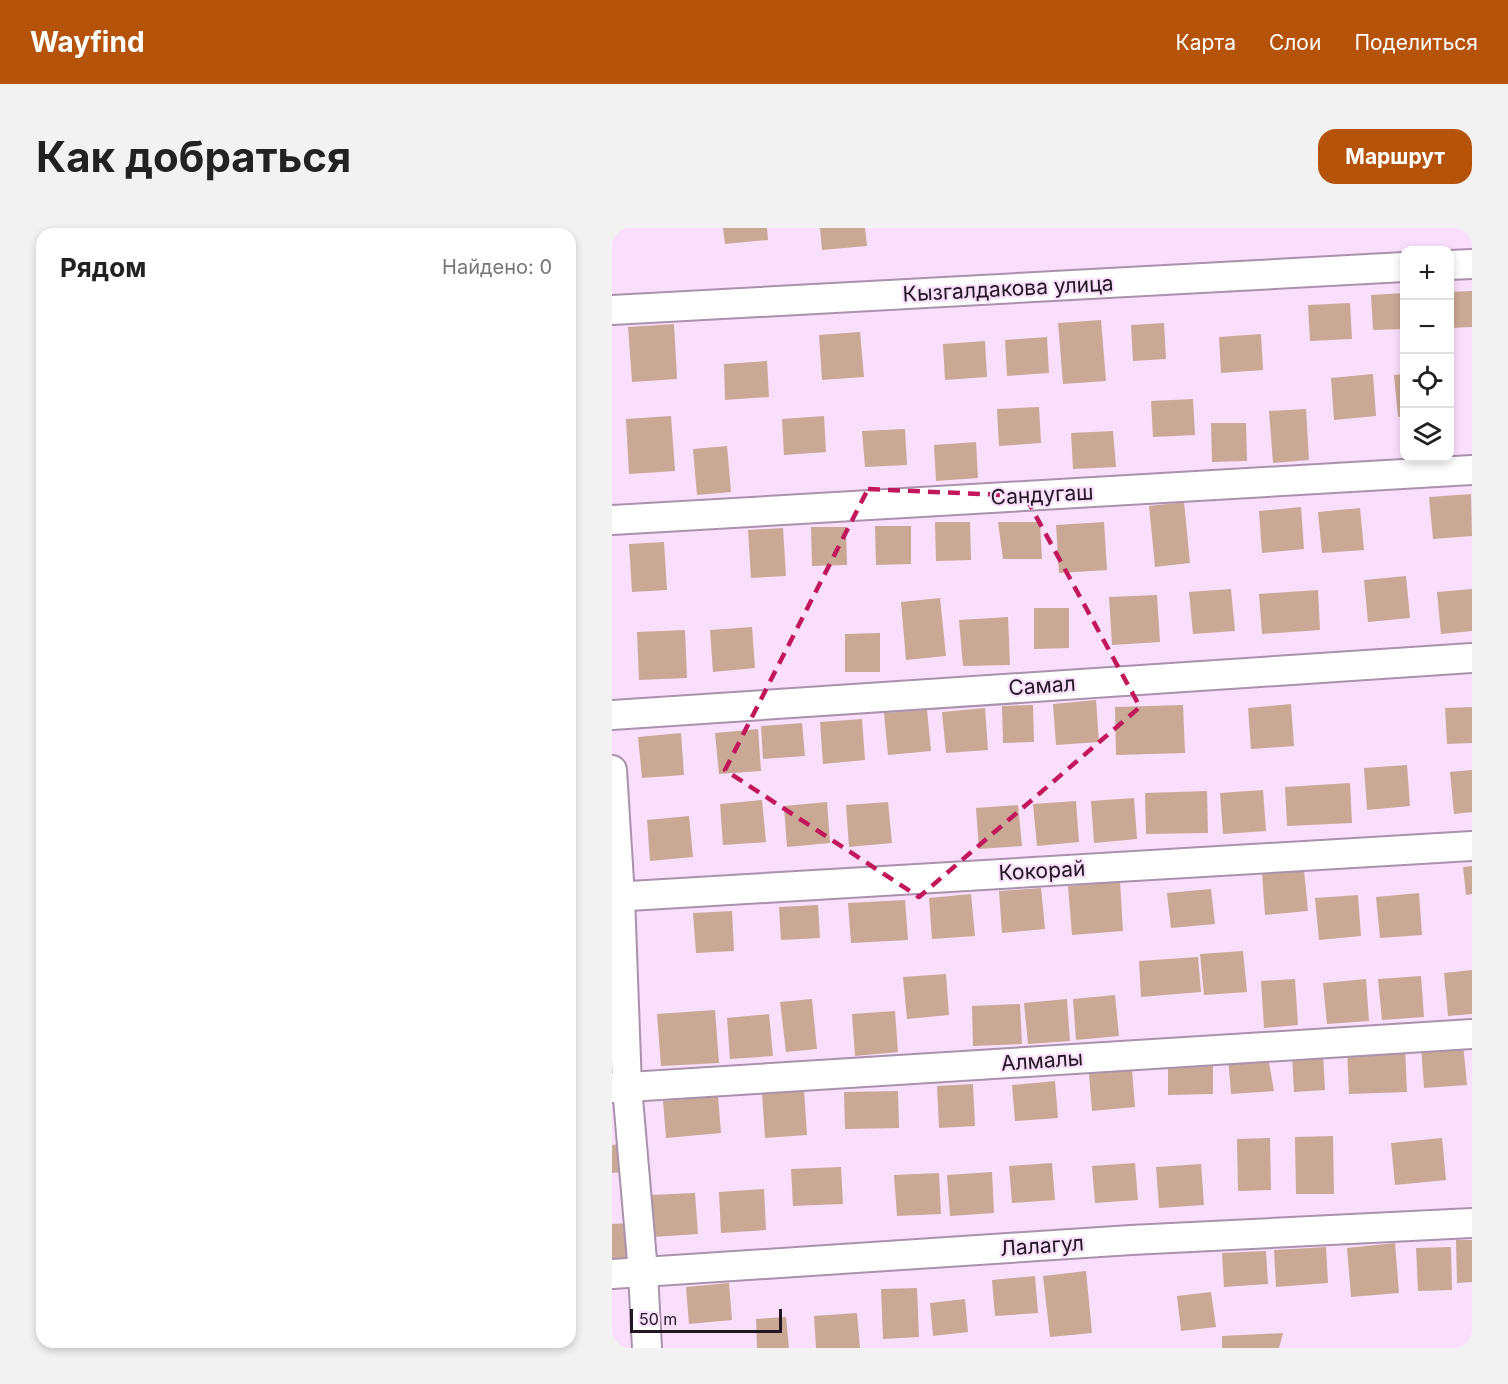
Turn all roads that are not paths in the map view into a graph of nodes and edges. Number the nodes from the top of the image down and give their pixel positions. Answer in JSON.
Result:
{"nodes":[{"id":1,"x":1472,"y":264,"type":"edge"},
{"id":2,"x":1454,"y":265,"type":"edge"},
{"id":3,"x":1400,"y":267,"type":"edge"},
{"id":4,"x":612,"y":310,"type":"edge"},
{"id":5,"x":1472,"y":470,"type":"edge"},
{"id":6,"x":612,"y":520,"type":"edge"},
{"id":7,"x":1472,"y":658,"type":"edge"},
{"id":8,"x":612,"y":715,"type":"edge"},
{"id":9,"x":612,"y":770,"type":"edge"},
{"id":10,"x":1472,"y":846,"type":"edge"},
{"id":11,"x":616,"y":897,"type":"edge"},
{"id":12,"x":1472,"y":1034,"type":"edge"},
{"id":13,"x":619,"y":1088,"type":"edge"},
{"id":14,"x":1472,"y":1222,"type":"edge"},
{"id":15,"x":643,"y":1272,"type":"junction"},
{"id":16,"x":612,"y":1274,"type":"edge"},
{"id":17,"x":647,"y":1348,"type":"edge"}],
"edges":[{"from":1,"to":2,"type":"street"},
{"from":3,"to":4,"type":"street","name":"Кызгалдакова улица"},
{"from":5,"to":6,"type":"street","name":"Сандугаш"},
{"from":7,"to":8,"type":"street","name":"Самал"},
{"from":9,"to":11,"type":"street"},
{"from":10,"to":11,"type":"street","name":"Кокорай"},
{"from":11,"to":13,"type":"street"},
{"from":12,"to":13,"type":"street","name":"Алмалы"},
{"from":13,"to":15,"type":"street"},
{"from":14,"to":15,"type":"street","name":"Лалагул"},
{"from":15,"to":16,"type":"street","name":"Лалагул"},
{"from":15,"to":17,"type":"street"}]}
